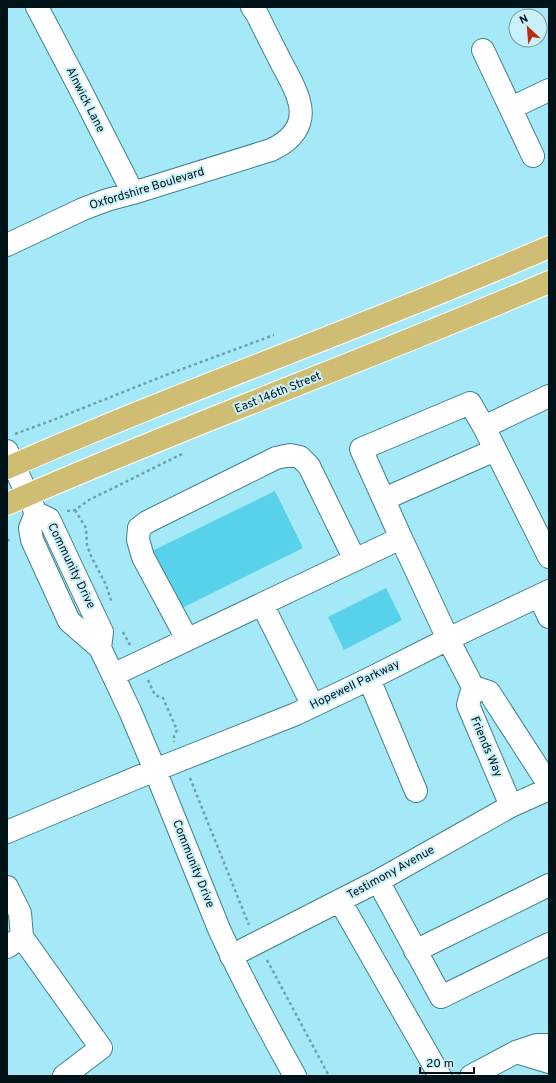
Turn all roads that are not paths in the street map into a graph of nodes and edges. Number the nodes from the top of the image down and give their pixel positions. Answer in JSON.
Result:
{"nodes":[{"id":1,"x":37,"y":7,"type":"edge"},
{"id":2,"x":252,"y":7,"type":"edge"},
{"id":3,"x":483,"y":50,"type":"dead end"},
{"id":4,"x":549,"y":90,"type":"edge"},
{"id":5,"x":511,"y":108,"type":"junction"},
{"id":6,"x":534,"y":156,"type":"dead end"},
{"id":7,"x":133,"y":193,"type":"junction"},
{"id":8,"x":7,"y":245,"type":"edge"},
{"id":9,"x":549,"y":247,"type":"edge"},
{"id":10,"x":549,"y":282,"type":"edge"},
{"id":11,"x":549,"y":396,"type":"edge"},
{"id":12,"x":484,"y":428,"type":"junction"},
{"id":13,"x":495,"y":450,"type":"junction"},
{"id":14,"x":10,"y":454,"type":"edge"},
{"id":15,"x":384,"y":499,"type":"junction"},
{"id":16,"x":7,"y":504,"type":"edge"},
{"id":17,"x":31,"y":504,"type":"junction"},
{"id":18,"x":401,"y":538,"type":"junction"},
{"id":19,"x":549,"y":557,"type":"edge"},
{"id":20,"x":355,"y":560,"type":"junction"},
{"id":21,"x":544,"y":593,"type":"edge"},
{"id":22,"x":262,"y":604,"type":"junction"},
{"id":23,"x":549,"y":617,"type":"edge"},
{"id":24,"x":448,"y":638,"type":"junction"},
{"id":25,"x":187,"y":639,"type":"junction"},
{"id":26,"x":113,"y":676,"type":"junction"},
{"id":27,"x":369,"y":679,"type":"junction"},
{"id":28,"x":473,"y":687,"type":"junction"},
{"id":29,"x":314,"y":706,"type":"junction"},
{"id":30,"x":156,"y":770,"type":"junction"},
{"id":31,"x":549,"y":788,"type":"edge"},
{"id":32,"x":416,"y":791,"type":"dead end"},
{"id":33,"x":511,"y":806,"type":"junction"},
{"id":34,"x":7,"y":832,"type":"edge"},
{"id":35,"x":378,"y":881,"type":"junction"},
{"id":36,"x":549,"y":885,"type":"edge"},
{"id":37,"x":7,"y":887,"type":"edge"},
{"id":38,"x":340,"y":901,"type":"junction"},
{"id":39,"x":15,"y":942,"type":"edge"},
{"id":40,"x":549,"y":944,"type":"edge"},
{"id":41,"x":416,"y":951,"type":"junction"},
{"id":42,"x":231,"y":956,"type":"junction"},
{"id":43,"x":549,"y":1045,"type":"edge"},
{"id":44,"x":516,"y":1052,"type":"junction"},
{"id":45,"x":549,"y":1062,"type":"edge"},
{"id":46,"x":64,"y":1076,"type":"edge"},
{"id":47,"x":295,"y":1076,"type":"edge"},
{"id":48,"x":440,"y":1076,"type":"edge"},
{"id":49,"x":471,"y":1076,"type":"edge"}],
"edges":[{"from":1,"to":7,"type":"street","name":"Alnwick Lane"},
{"from":2,"to":7,"type":"street","name":"Oxfordshire Boulevard"},
{"from":3,"to":5,"type":"street"},
{"from":4,"to":5,"type":"street"},
{"from":5,"to":6,"type":"street"},
{"from":7,"to":8,"type":"street","name":"Oxfordshire Boulevard"},
{"from":9,"to":14,"type":"main road"},
{"from":10,"to":17,"type":"main road","name":"East 146th Street"},
{"from":11,"to":12,"type":"street"},
{"from":12,"to":13,"type":"street"},
{"from":12,"to":15,"type":"street"},
{"from":13,"to":15,"type":"street"},
{"from":13,"to":19,"type":"street"},
{"from":14,"to":17,"type":"street"},
{"from":15,"to":18,"type":"street"},
{"from":16,"to":17,"type":"main road","name":"East 146th Street"},
{"from":17,"to":26,"type":"street","name":"Community Drive"},
{"from":18,"to":20,"type":"street"},
{"from":18,"to":24,"type":"street"},
{"from":20,"to":22,"type":"street"},
{"from":20,"to":25,"type":"street"},
{"from":21,"to":23,"type":"street"},
{"from":21,"to":24,"type":"street","name":"Hopewell Parkway"},
{"from":22,"to":25,"type":"street"},
{"from":22,"to":29,"type":"street"},
{"from":24,"to":27,"type":"street","name":"Hopewell Parkway"},
{"from":24,"to":28,"type":"street"},
{"from":25,"to":26,"type":"street"},
{"from":26,"to":30,"type":"street","name":"Community Drive"},
{"from":27,"to":29,"type":"street","name":"Hopewell Parkway"},
{"from":27,"to":32,"type":"street"},
{"from":28,"to":31,"type":"street"},
{"from":28,"to":33,"type":"street","name":"Friends Way"},
{"from":29,"to":30,"type":"street","name":"Hopewell Parkway"},
{"from":30,"to":34,"type":"street","name":"Hopewell Parkway"},
{"from":30,"to":42,"type":"street","name":"Community Drive"},
{"from":31,"to":33,"type":"street","name":"Testimony Avenue"},
{"from":33,"to":35,"type":"street","name":"Testimony Avenue"},
{"from":35,"to":38,"type":"street","name":"Testimony Avenue"},
{"from":35,"to":41,"type":"street"},
{"from":36,"to":41,"type":"street"},
{"from":37,"to":39,"type":"street"},
{"from":38,"to":42,"type":"street","name":"Testimony Avenue"},
{"from":38,"to":48,"type":"street"},
{"from":39,"to":46,"type":"street"},
{"from":40,"to":41,"type":"street"},
{"from":42,"to":47,"type":"street","name":"Community Drive"},
{"from":43,"to":44,"type":"street"},
{"from":44,"to":45,"type":"street"},
{"from":44,"to":49,"type":"street"}]}
